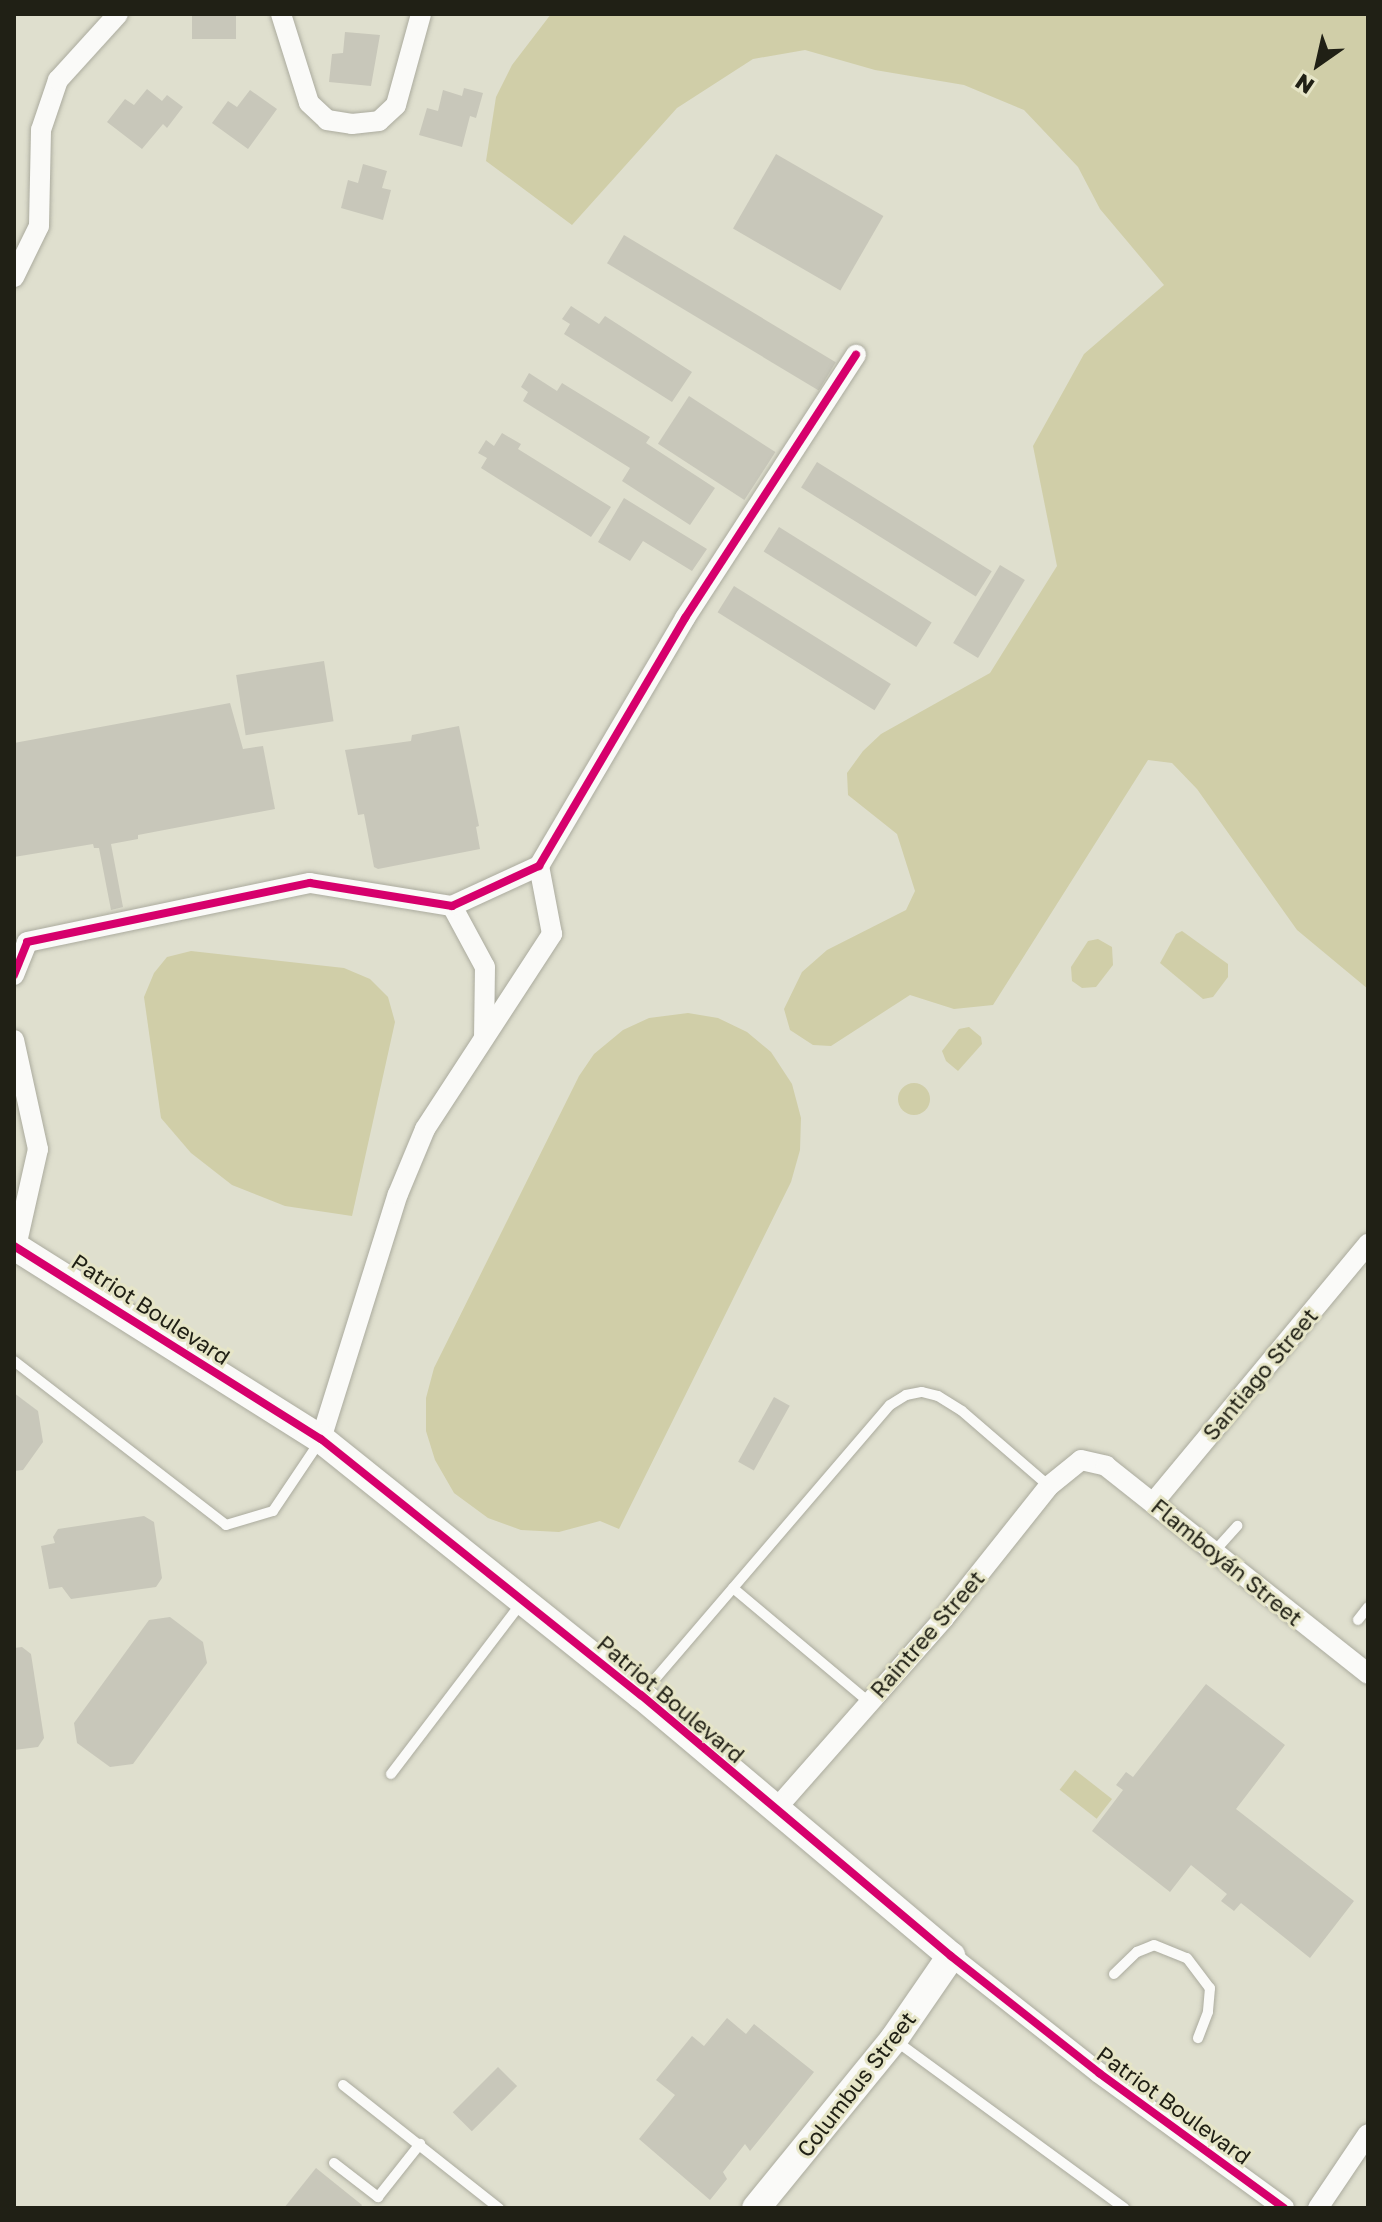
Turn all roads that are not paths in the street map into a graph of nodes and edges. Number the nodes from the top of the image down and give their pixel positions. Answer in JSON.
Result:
{"nodes":[{"id":1,"x":118,"y":14,"type":"edge"},
{"id":2,"x":281,"y":14,"type":"edge"},
{"id":3,"x":421,"y":14,"type":"edge"},
{"id":4,"x":14,"y":277,"type":"edge"},
{"id":5,"x":856,"y":355,"type":"dead end"},
{"id":6,"x":539,"y":866,"type":"junction"},
{"id":7,"x":452,"y":906,"type":"junction"},
{"id":8,"x":14,"y":975,"type":"edge"},
{"id":9,"x":484,"y":1037,"type":"junction"},
{"id":10,"x":14,"y":1040,"type":"edge"},
{"id":11,"x":1368,"y":1244,"type":"edge"},
{"id":12,"x":15,"y":1246,"type":"edge"},
{"id":13,"x":14,"y":1361,"type":"edge"},
{"id":14,"x":321,"y":1439,"type":"junction"},
{"id":15,"x":1081,"y":1460,"type":"joint"},
{"id":16,"x":1049,"y":1486,"type":"junction"},
{"id":17,"x":1153,"y":1503,"type":"junction"},
{"id":18,"x":1237,"y":1526,"type":"dead end"},
{"id":19,"x":1212,"y":1554,"type":"junction"},
{"id":20,"x":733,"y":1588,"type":"junction"},
{"id":21,"x":523,"y":1601,"type":"junction"},
{"id":22,"x":1368,"y":1607,"type":"edge"},
{"id":23,"x":1358,"y":1620,"type":"dead end"},
{"id":24,"x":1368,"y":1674,"type":"edge"},
{"id":25,"x":641,"y":1695,"type":"junction"},
{"id":26,"x":869,"y":1702,"type":"junction"},
{"id":27,"x":391,"y":1774,"type":"dead end"},
{"id":28,"x":775,"y":1810,"type":"junction"},
{"id":29,"x":951,"y":1956,"type":"junction"},
{"id":30,"x":1114,"y":1974,"type":"dead end"},
{"id":31,"x":1198,"y":2038,"type":"dead end"},
{"id":32,"x":894,"y":2039,"type":"junction"},
{"id":33,"x":343,"y":2085,"type":"dead end"},
{"id":34,"x":1368,"y":2134,"type":"edge"},
{"id":35,"x":420,"y":2144,"type":"junction"},
{"id":36,"x":334,"y":2163,"type":"dead end"},
{"id":37,"x":499,"y":2208,"type":"edge"},
{"id":38,"x":756,"y":2208,"type":"edge"},
{"id":39,"x":1124,"y":2208,"type":"edge"},
{"id":40,"x":1284,"y":2208,"type":"edge"},
{"id":41,"x":1318,"y":2208,"type":"edge"}],
"edges":[{"from":1,"to":4,"type":"street"},
{"from":2,"to":3,"type":"street"},
{"from":5,"to":6,"type":"street"},
{"from":6,"to":7,"type":"street"},
{"from":6,"to":9,"type":"street"},
{"from":7,"to":8,"type":"street"},
{"from":7,"to":9,"type":"street"},
{"from":9,"to":14,"type":"street"},
{"from":10,"to":12,"type":"street"},
{"from":11,"to":17,"type":"street","name":"Santiago Street"},
{"from":12,"to":14,"type":"street","name":"Patriot Boulevard"},
{"from":13,"to":14,"type":"lane"},
{"from":14,"to":21,"type":"street","name":"Patriot Boulevard"},
{"from":15,"to":16,"type":"street","name":"Raintree Street"},
{"from":15,"to":17,"type":"street","name":"Flamboyán Street"},
{"from":16,"to":20,"type":"lane"},
{"from":16,"to":26,"type":"street","name":"Raintree Street"},
{"from":17,"to":19,"type":"street","name":"Flamboyán Street"},
{"from":18,"to":19,"type":"lane"},
{"from":19,"to":24,"type":"street","name":"Flamboyán Street"},
{"from":20,"to":25,"type":"lane"},
{"from":20,"to":26,"type":"lane"},
{"from":21,"to":25,"type":"street","name":"Patriot Boulevard"},
{"from":21,"to":27,"type":"lane"},
{"from":22,"to":23,"type":"lane"},
{"from":25,"to":28,"type":"street","name":"Patriot Boulevard"},
{"from":26,"to":28,"type":"street","name":"Raintree Street"},
{"from":28,"to":29,"type":"street","name":"Patriot Boulevard"},
{"from":29,"to":32,"type":"street","name":"Columbus Street"},
{"from":29,"to":40,"type":"street","name":"Patriot Boulevard"},
{"from":30,"to":31,"type":"lane"},
{"from":32,"to":38,"type":"street","name":"Columbus Street"},
{"from":32,"to":39,"type":"lane"},
{"from":33,"to":35,"type":"lane"},
{"from":34,"to":41,"type":"street"},
{"from":35,"to":36,"type":"lane"},
{"from":35,"to":37,"type":"lane"}]}
